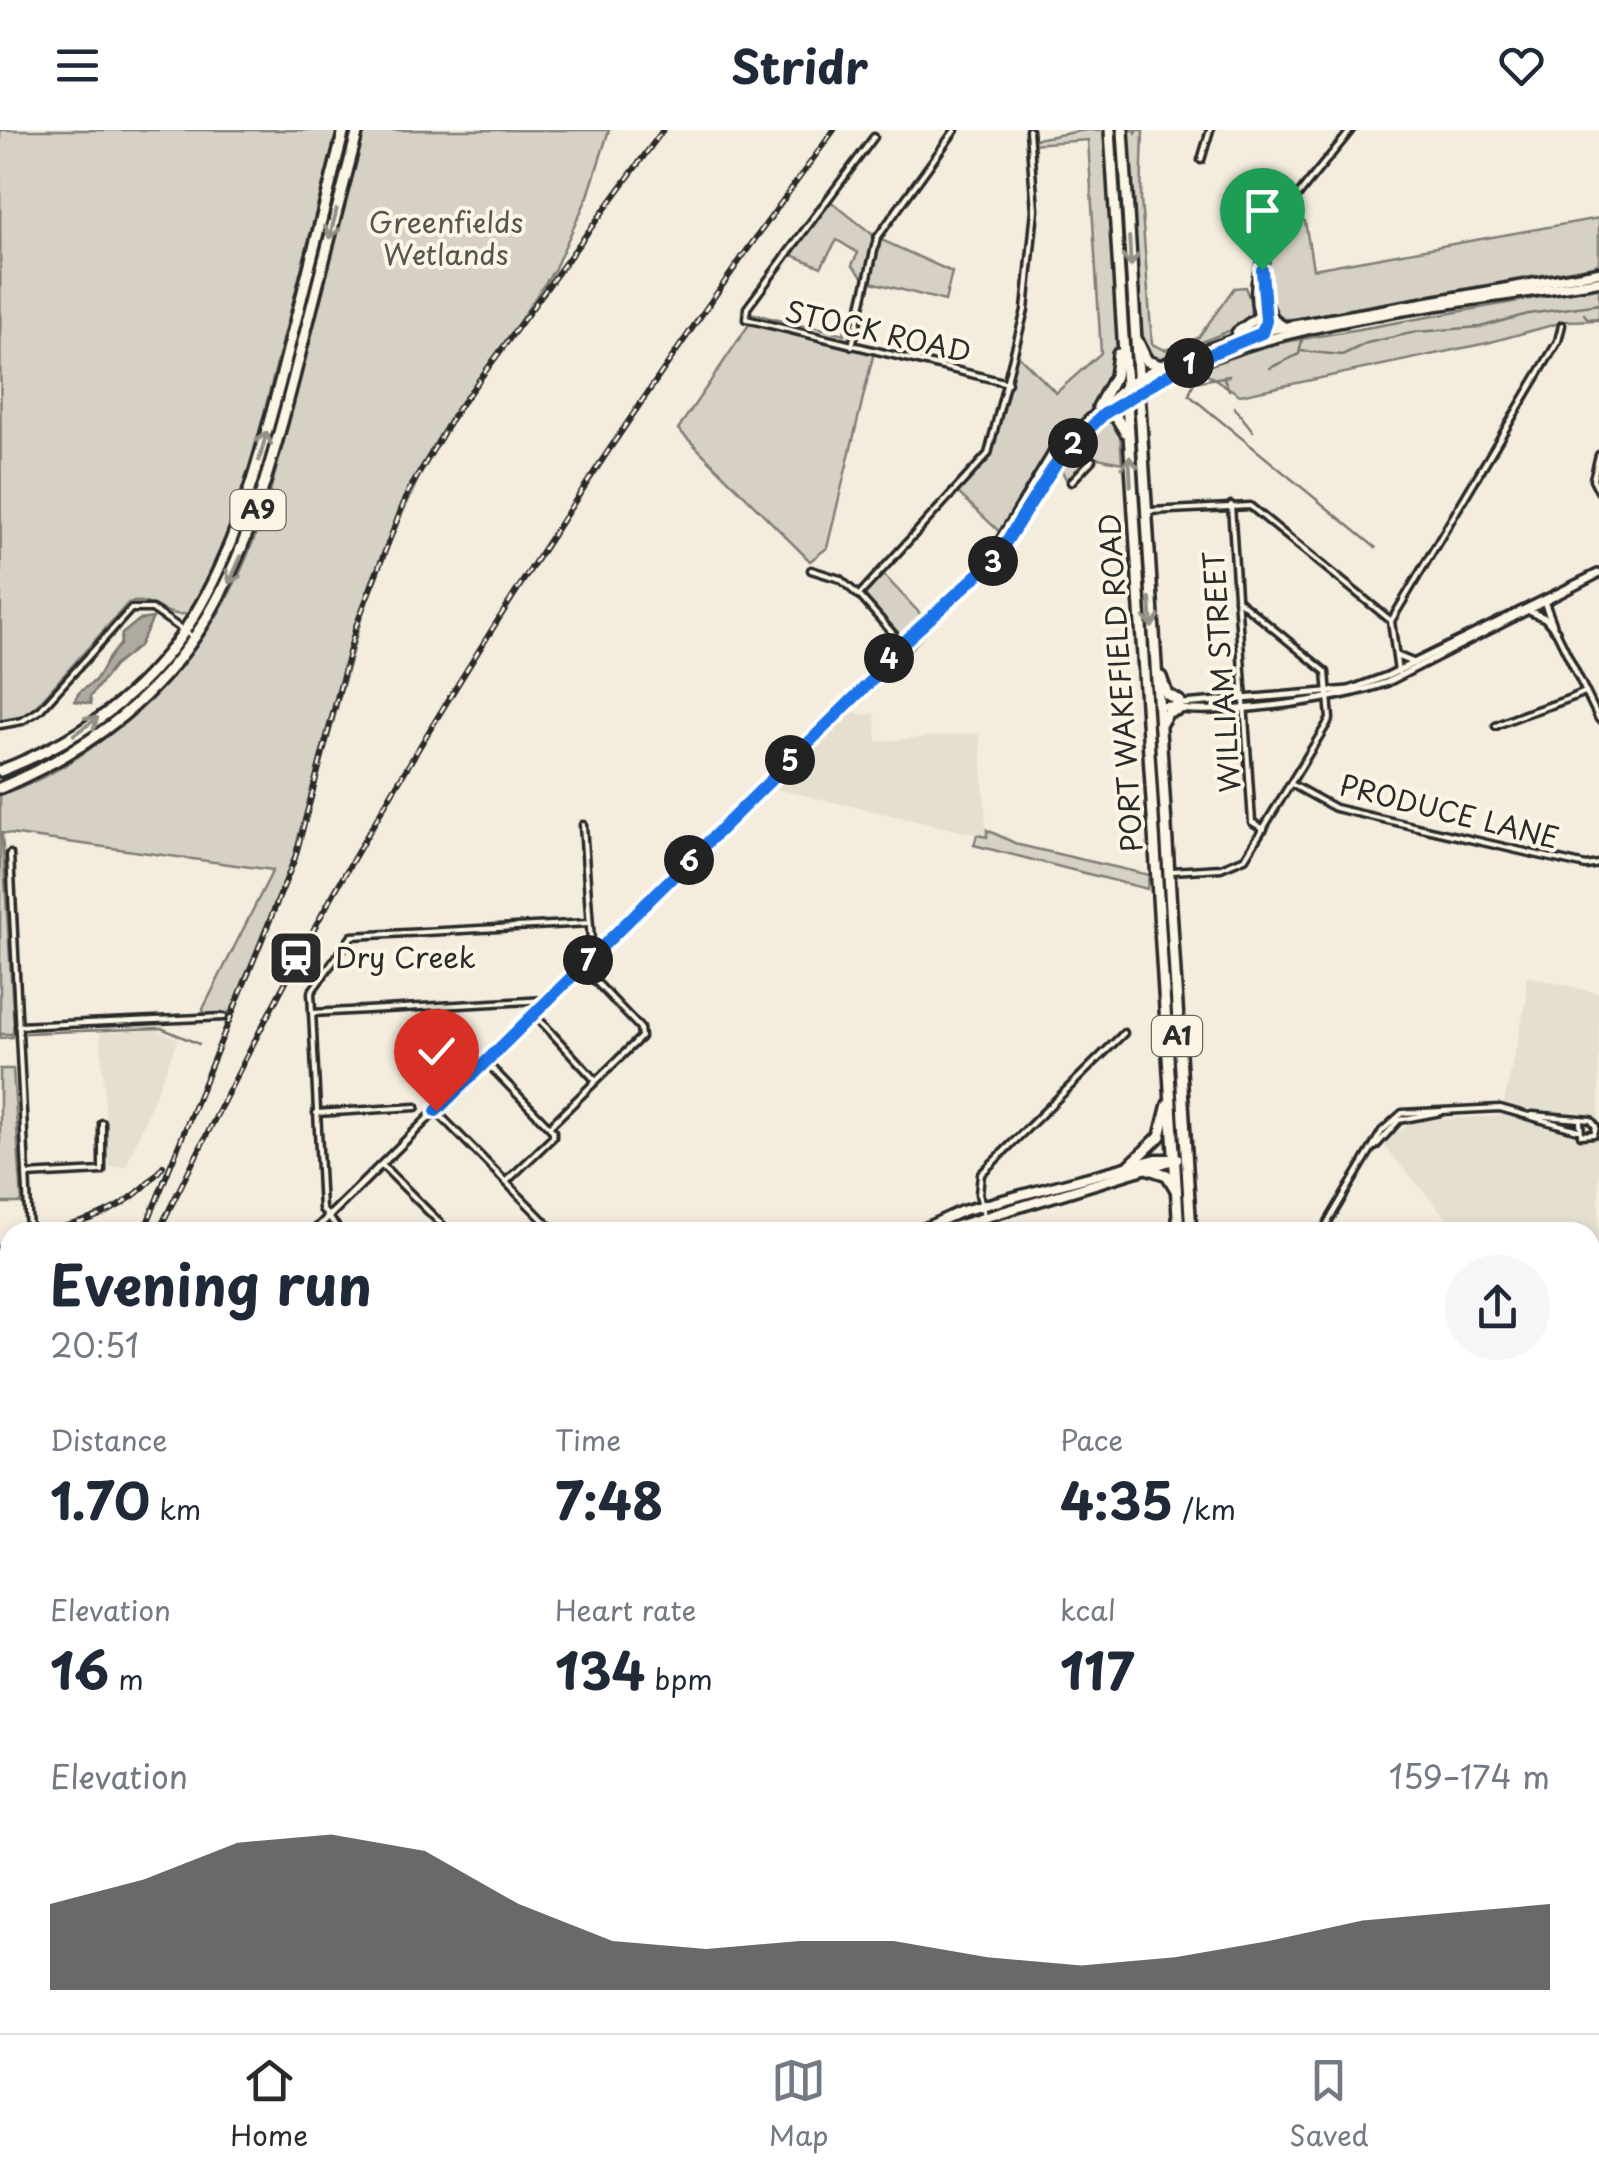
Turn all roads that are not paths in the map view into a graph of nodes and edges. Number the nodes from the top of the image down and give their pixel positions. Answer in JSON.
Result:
{"nodes":[{"id":1,"x":344,"y":130,"type":"edge"},
{"id":2,"x":358,"y":130,"type":"edge"},
{"id":3,"x":955,"y":130,"type":"edge"},
{"id":4,"x":1029,"y":130,"type":"edge"},
{"id":5,"x":1110,"y":130,"type":"edge"},
{"id":6,"x":1123,"y":130,"type":"edge"},
{"id":7,"x":1210,"y":130,"type":"edge"},
{"id":8,"x":1351,"y":130,"type":"edge"},
{"id":9,"x":874,"y":137,"type":"dead end"},
{"id":10,"x":1202,"y":160,"type":"dead end"},
{"id":11,"x":1278,"y":228,"type":"junction"},
{"id":12,"x":1599,"y":269,"type":"edge"},
{"id":13,"x":1599,"y":281,"type":"edge"},
{"id":14,"x":1262,"y":295,"type":"junction"},
{"id":15,"x":1120,"y":316,"type":"junction"},
{"id":16,"x":1258,"y":317,"type":"junction"},
{"id":17,"x":1562,"y":325,"type":"dead end"},
{"id":18,"x":1283,"y":326,"type":"junction"},
{"id":19,"x":1316,"y":329,"type":"junction"},
{"id":20,"x":1264,"y":330,"type":"junction"},
{"id":21,"x":1134,"y":333,"type":"junction"},
{"id":22,"x":1239,"y":345,"type":"junction"},
{"id":23,"x":852,"y":346,"type":"junction"},
{"id":24,"x":1197,"y":351,"type":"junction"},
{"id":25,"x":1161,"y":366,"type":"junction"},
{"id":26,"x":1137,"y":378,"type":"junction"},
{"id":27,"x":1009,"y":383,"type":"junction"},
{"id":28,"x":1138,"y":390,"type":"junction"},
{"id":29,"x":1125,"y":392,"type":"junction"},
{"id":30,"x":1101,"y":410,"type":"junction"},
{"id":31,"x":1128,"y":439,"type":"junction"},
{"id":32,"x":1599,"y":455,"type":"edge"},
{"id":33,"x":1092,"y":460,"type":"dead end"},
{"id":34,"x":1044,"y":465,"type":"junction"},
{"id":35,"x":1049,"y":474,"type":"junction"},
{"id":36,"x":1071,"y":482,"type":"dead end"},
{"id":37,"x":1599,"y":491,"type":"edge"},
{"id":38,"x":1231,"y":506,"type":"junction"},
{"id":39,"x":1145,"y":511,"type":"junction"},
{"id":40,"x":1132,"y":528,"type":"junction"},
{"id":41,"x":1148,"y":569,"type":"junction"},
{"id":42,"x":812,"y":570,"type":"dead end"},
{"id":43,"x":980,"y":572,"type":"junction"},
{"id":44,"x":1599,"y":574,"type":"edge"},
{"id":45,"x":1136,"y":585,"type":"junction"},
{"id":46,"x":849,"y":586,"type":"junction"},
{"id":47,"x":840,"y":593,"type":"dead end"},
{"id":48,"x":858,"y":595,"type":"junction"},
{"id":49,"x":1237,"y":599,"type":"junction"},
{"id":50,"x":1545,"y":604,"type":"junction"},
{"id":51,"x":1530,"y":608,"type":"junction"},
{"id":52,"x":1391,"y":621,"type":"junction"},
{"id":53,"x":1556,"y":631,"type":"junction"},
{"id":54,"x":185,"y":632,"type":"junction"},
{"id":55,"x":893,"y":635,"type":"junction"},
{"id":56,"x":196,"y":639,"type":"junction"},
{"id":57,"x":1154,"y":644,"type":"junction"},
{"id":58,"x":904,"y":646,"type":"junction"},
{"id":59,"x":1395,"y":653,"type":"junction"},
{"id":60,"x":888,"y":659,"type":"junction"},
{"id":61,"x":1414,"y":663,"type":"junction"},
{"id":62,"x":1143,"y":668,"type":"junction"},
{"id":63,"x":1401,"y":672,"type":"junction"},
{"id":64,"x":874,"y":678,"type":"junction"},
{"id":65,"x":1586,"y":692,"type":"junction"},
{"id":66,"x":1329,"y":697,"type":"junction"},
{"id":67,"x":1243,"y":702,"type":"junction"},
{"id":68,"x":1179,"y":705,"type":"junction"},
{"id":69,"x":1159,"y":706,"type":"junction"},
{"id":70,"x":1599,"y":718,"type":"edge"},
{"id":71,"x":0,"y":725,"type":"edge"},
{"id":72,"x":1160,"y":725,"type":"junction"},
{"id":73,"x":1496,"y":726,"type":"dead end"},
{"id":74,"x":0,"y":771,"type":"edge"},
{"id":75,"x":1293,"y":785,"type":"junction"},
{"id":76,"x":0,"y":788,"type":"edge"},
{"id":77,"x":1152,"y":788,"type":"junction"},
{"id":78,"x":583,"y":824,"type":"dead end"},
{"id":79,"x":1264,"y":829,"type":"junction"},
{"id":80,"x":10,"y":854,"type":"dead end"},
{"id":81,"x":1599,"y":864,"type":"edge"},
{"id":82,"x":1167,"y":871,"type":"junction"},
{"id":83,"x":589,"y":924,"type":"junction"},
{"id":84,"x":1172,"y":950,"type":"junction"},
{"id":85,"x":592,"y":956,"type":"junction"},
{"id":86,"x":582,"y":966,"type":"junction"},
{"id":87,"x":1164,"y":974,"type":"junction"},
{"id":88,"x":548,"y":1000,"type":"junction"},
{"id":89,"x":312,"y":1013,"type":"junction"},
{"id":90,"x":534,"y":1014,"type":"junction"},
{"id":91,"x":224,"y":1017,"type":"dead end"},
{"id":92,"x":18,"y":1026,"type":"junction"},
{"id":93,"x":1124,"y":1033,"type":"dead end"},
{"id":94,"x":1170,"y":1051,"type":"junction"},
{"id":95,"x":486,"y":1062,"type":"junction"},
{"id":96,"x":596,"y":1081,"type":"junction"},
{"id":97,"x":416,"y":1107,"type":"dead end"},
{"id":98,"x":436,"y":1111,"type":"junction"},
{"id":99,"x":316,"y":1113,"type":"junction"},
{"id":100,"x":1532,"y":1115,"type":"junction"},
{"id":101,"x":1182,"y":1122,"type":"junction"},
{"id":102,"x":1580,"y":1122,"type":"junction"},
{"id":103,"x":102,"y":1123,"type":"dead end"},
{"id":104,"x":550,"y":1126,"type":"junction"},
{"id":105,"x":1598,"y":1127,"type":"edge"},
{"id":106,"x":1578,"y":1130,"type":"junction"},
{"id":107,"x":1597,"y":1135,"type":"edge"},
{"id":108,"x":1177,"y":1159,"type":"junction"},
{"id":109,"x":382,"y":1164,"type":"junction"},
{"id":110,"x":1129,"y":1166,"type":"junction"},
{"id":111,"x":1148,"y":1170,"type":"junction"},
{"id":112,"x":26,"y":1175,"type":"junction"},
{"id":113,"x":506,"y":1182,"type":"junction"},
{"id":114,"x":1177,"y":1193,"type":"junction"},
{"id":115,"x":1190,"y":1209,"type":"junction"},
{"id":116,"x":982,"y":1210,"type":"junction"},
{"id":117,"x":327,"y":1218,"type":"junction"},
{"id":118,"x":29,"y":1222,"type":"edge"},
{"id":119,"x":323,"y":1222,"type":"edge"},
{"id":120,"x":331,"y":1222,"type":"edge"},
{"id":121,"x":439,"y":1222,"type":"edge"},
{"id":122,"x":546,"y":1222,"type":"edge"},
{"id":123,"x":946,"y":1222,"type":"edge"},
{"id":124,"x":957,"y":1222,"type":"edge"},
{"id":125,"x":1178,"y":1222,"type":"edge"},
{"id":126,"x":1191,"y":1222,"type":"edge"},
{"id":127,"x":1328,"y":1222,"type":"edge"}],
"edges":[{"from":54,"to":1,"type":"highway","number":"A9","one_way":true},
{"from":2,"to":56,"type":"highway","number":"A9","one_way":true},
{"from":3,"to":23,"type":"street"},
{"from":4,"to":27,"type":"street"},
{"from":5,"to":15,"type":"highway","name":"PORT WAKEFIELD ROAD","number":"A1"},
{"from":6,"to":21,"type":"highway","name":"PORT WAKEFIELD ROAD","number":"A1","one_way":true},
{"from":7,"to":10,"type":"street"},
{"from":8,"to":11,"type":"street"},
{"from":9,"to":23,"type":"street","name":"STOCK ROAD"},
{"from":11,"to":14,"type":"street"},
{"from":11,"to":16,"type":"street"},
{"from":12,"to":18,"type":"main road"},
{"from":13,"to":19,"type":"main road"},
{"from":14,"to":18,"type":"main road"},
{"from":14,"to":20,"type":"street"},
{"from":15,"to":29,"type":"highway","name":"PORT WAKEFIELD ROAD","number":"A1"},
{"from":15,"to":30,"type":"highway"},
{"from":16,"to":20,"type":"street"},
{"from":16,"to":24,"type":"main road"},
{"from":17,"to":52,"type":"street"},
{"from":18,"to":20,"type":"main road"},
{"from":19,"to":20,"type":"main road"},
{"from":19,"to":22,"type":"main road"},
{"from":20,"to":22,"type":"main road"},
{"from":20,"to":24,"type":"main road"},
{"from":21,"to":25,"type":"highway"},
{"from":21,"to":26,"type":"highway","name":"PORT WAKEFIELD ROAD","number":"A1"},
{"from":22,"to":28,"type":"main road"},
{"from":23,"to":27,"type":"street","name":"STOCK ROAD"},
{"from":24,"to":25,"type":"main road"},
{"from":25,"to":26,"type":"main road"},
{"from":26,"to":28,"type":"highway","name":"PORT WAKEFIELD ROAD","number":"A1"},
{"from":26,"to":29,"type":"main road"},
{"from":27,"to":48,"type":"street"},
{"from":28,"to":29,"type":"street"},
{"from":28,"to":39,"type":"highway","name":"PORT WAKEFIELD ROAD","number":"A1"},
{"from":29,"to":30,"type":"street"},
{"from":29,"to":31,"type":"highway","name":"PORT WAKEFIELD ROAD","number":"A1"},
{"from":30,"to":31,"type":"highway"},
{"from":30,"to":34,"type":"street"},
{"from":30,"to":35,"type":"street"},
{"from":40,"to":31,"type":"highway","name":"PORT WAKEFIELD ROAD","number":"A1","one_way":true},
{"from":32,"to":37,"type":"street"},
{"from":33,"to":36,"type":"street"},
{"from":34,"to":35,"type":"street"},
{"from":34,"to":43,"type":"street"},
{"from":35,"to":43,"type":"street"},
{"from":38,"to":39,"type":"street"},
{"from":38,"to":49,"type":"street","name":"WILLIAM STREET"},
{"from":38,"to":52,"type":"street"},
{"from":39,"to":40,"type":"highway"},
{"from":39,"to":41,"type":"highway","name":"PORT WAKEFIELD ROAD","number":"A1"},
{"from":40,"to":45,"type":"highway","name":"PORT WAKEFIELD ROAD","number":"A1"},
{"from":41,"to":45,"type":"highway"},
{"from":41,"to":57,"type":"highway","name":"PORT WAKEFIELD ROAD","number":"A1","one_way":true},
{"from":42,"to":46,"type":"street"},
{"from":43,"to":58,"type":"street"},
{"from":44,"to":50,"type":"street"},
{"from":44,"to":51,"type":"street"},
{"from":45,"to":62,"type":"highway","name":"PORT WAKEFIELD ROAD","number":"A1"},
{"from":46,"to":47,"type":"street"},
{"from":46,"to":48,"type":"street"},
{"from":48,"to":55,"type":"street"},
{"from":49,"to":66,"type":"street"},
{"from":49,"to":67,"type":"street","name":"WILLIAM STREET"},
{"from":50,"to":51,"type":"street"},
{"from":50,"to":53,"type":"street"},
{"from":51,"to":53,"type":"street"},
{"from":51,"to":61,"type":"street"},
{"from":51,"to":63,"type":"street"},
{"from":52,"to":59,"type":"street"},
{"from":53,"to":65,"type":"street"},
{"from":54,"to":56,"type":"street"},
{"from":54,"to":71,"type":"street"},
{"from":74,"to":54,"type":"highway","number":"A9","one_way":true},
{"from":55,"to":58,"type":"street"},
{"from":55,"to":60,"type":"street"},
{"from":56,"to":76,"type":"highway","number":"A9"},
{"from":57,"to":68,"type":"highway"},
{"from":57,"to":69,"type":"highway","name":"PORT WAKEFIELD ROAD","number":"A1"},
{"from":58,"to":60,"type":"street"},
{"from":58,"to":64,"type":"street"},
{"from":59,"to":61,"type":"street"},
{"from":59,"to":63,"type":"street"},
{"from":60,"to":64,"type":"street"},
{"from":61,"to":63,"type":"street"},
{"from":62,"to":69,"type":"highway"},
{"from":62,"to":77,"type":"highway","name":"PORT WAKEFIELD ROAD","number":"A1"},
{"from":63,"to":66,"type":"street"},
{"from":64,"to":85,"type":"street"},
{"from":65,"to":70,"type":"street"},
{"from":65,"to":73,"type":"street"},
{"from":66,"to":67,"type":"street"},
{"from":66,"to":75,"type":"street"},
{"from":67,"to":68,"type":"street"},
{"from":67,"to":79,"type":"street","name":"WILLIAM STREET"},
{"from":68,"to":69,"type":"street"},
{"from":68,"to":72,"type":"highway"},
{"from":69,"to":72,"type":"highway","name":"PORT WAKEFIELD ROAD","number":"A1"},
{"from":69,"to":77,"type":"highway"},
{"from":72,"to":82,"type":"highway","name":"PORT WAKEFIELD ROAD","number":"A1"},
{"from":75,"to":79,"type":"street"},
{"from":75,"to":81,"type":"street","name":"PRODUCE LANE"},
{"from":77,"to":87,"type":"highway","name":"PORT WAKEFIELD ROAD","number":"A1"},
{"from":78,"to":83,"type":"street"},
{"from":79,"to":82,"type":"street"},
{"from":80,"to":92,"type":"street"},
{"from":82,"to":84,"type":"highway","name":"PORT WAKEFIELD ROAD","number":"A1"},
{"from":83,"to":85,"type":"street"},
{"from":83,"to":89,"type":"street"},
{"from":84,"to":87,"type":"highway"},
{"from":84,"to":101,"type":"highway","name":"PORT WAKEFIELD ROAD","number":"A1"},
{"from":85,"to":86,"type":"street"},
{"from":86,"to":88,"type":"street"},
{"from":86,"to":96,"type":"street"},
{"from":87,"to":94,"type":"highway","name":"PORT WAKEFIELD ROAD","number":"A1"},
{"from":88,"to":89,"type":"street"},
{"from":88,"to":90,"type":"street"},
{"from":89,"to":99,"type":"street"},
{"from":90,"to":95,"type":"street"},
{"from":90,"to":96,"type":"street"},
{"from":91,"to":92,"type":"street"},
{"from":92,"to":112,"type":"street"},
{"from":93,"to":116,"type":"street"},
{"from":94,"to":108,"type":"highway","name":"PORT WAKEFIELD ROAD","number":"A1"},
{"from":94,"to":110,"type":"highway"},
{"from":95,"to":98,"type":"street"},
{"from":95,"to":104,"type":"street"},
{"from":96,"to":104,"type":"street"},
{"from":97,"to":99,"type":"street"},
{"from":98,"to":109,"type":"street"},
{"from":98,"to":113,"type":"street"},
{"from":99,"to":117,"type":"street"},
{"from":100,"to":102,"type":"street"},
{"from":100,"to":106,"type":"street"},
{"from":100,"to":127,"type":"street"},
{"from":101,"to":108,"type":"highway"},
{"from":101,"to":115,"type":"highway","name":"PORT WAKEFIELD ROAD","number":"A1"},
{"from":102,"to":105,"type":"street"},
{"from":102,"to":106,"type":"street"},
{"from":103,"to":112,"type":"street"},
{"from":104,"to":113,"type":"street"},
{"from":105,"to":107,"type":"street"},
{"from":106,"to":107,"type":"street"},
{"from":108,"to":110,"type":"main road"},
{"from":108,"to":111,"type":"main road"},
{"from":108,"to":114,"type":"highway","name":"PORT WAKEFIELD ROAD","number":"A1"},
{"from":108,"to":115,"type":"highway"},
{"from":109,"to":117,"type":"street"},
{"from":109,"to":121,"type":"street"},
{"from":110,"to":116,"type":"main road"},
{"from":111,"to":114,"type":"highway"},
{"from":111,"to":116,"type":"main road"},
{"from":112,"to":118,"type":"street"},
{"from":113,"to":122,"type":"street"},
{"from":114,"to":125,"type":"highway","name":"PORT WAKEFIELD ROAD","number":"A1"},
{"from":115,"to":126,"type":"highway","name":"PORT WAKEFIELD ROAD","number":"A1"},
{"from":116,"to":123,"type":"main road"},
{"from":116,"to":124,"type":"main road"},
{"from":117,"to":119,"type":"street"},
{"from":117,"to":120,"type":"street"}]}
